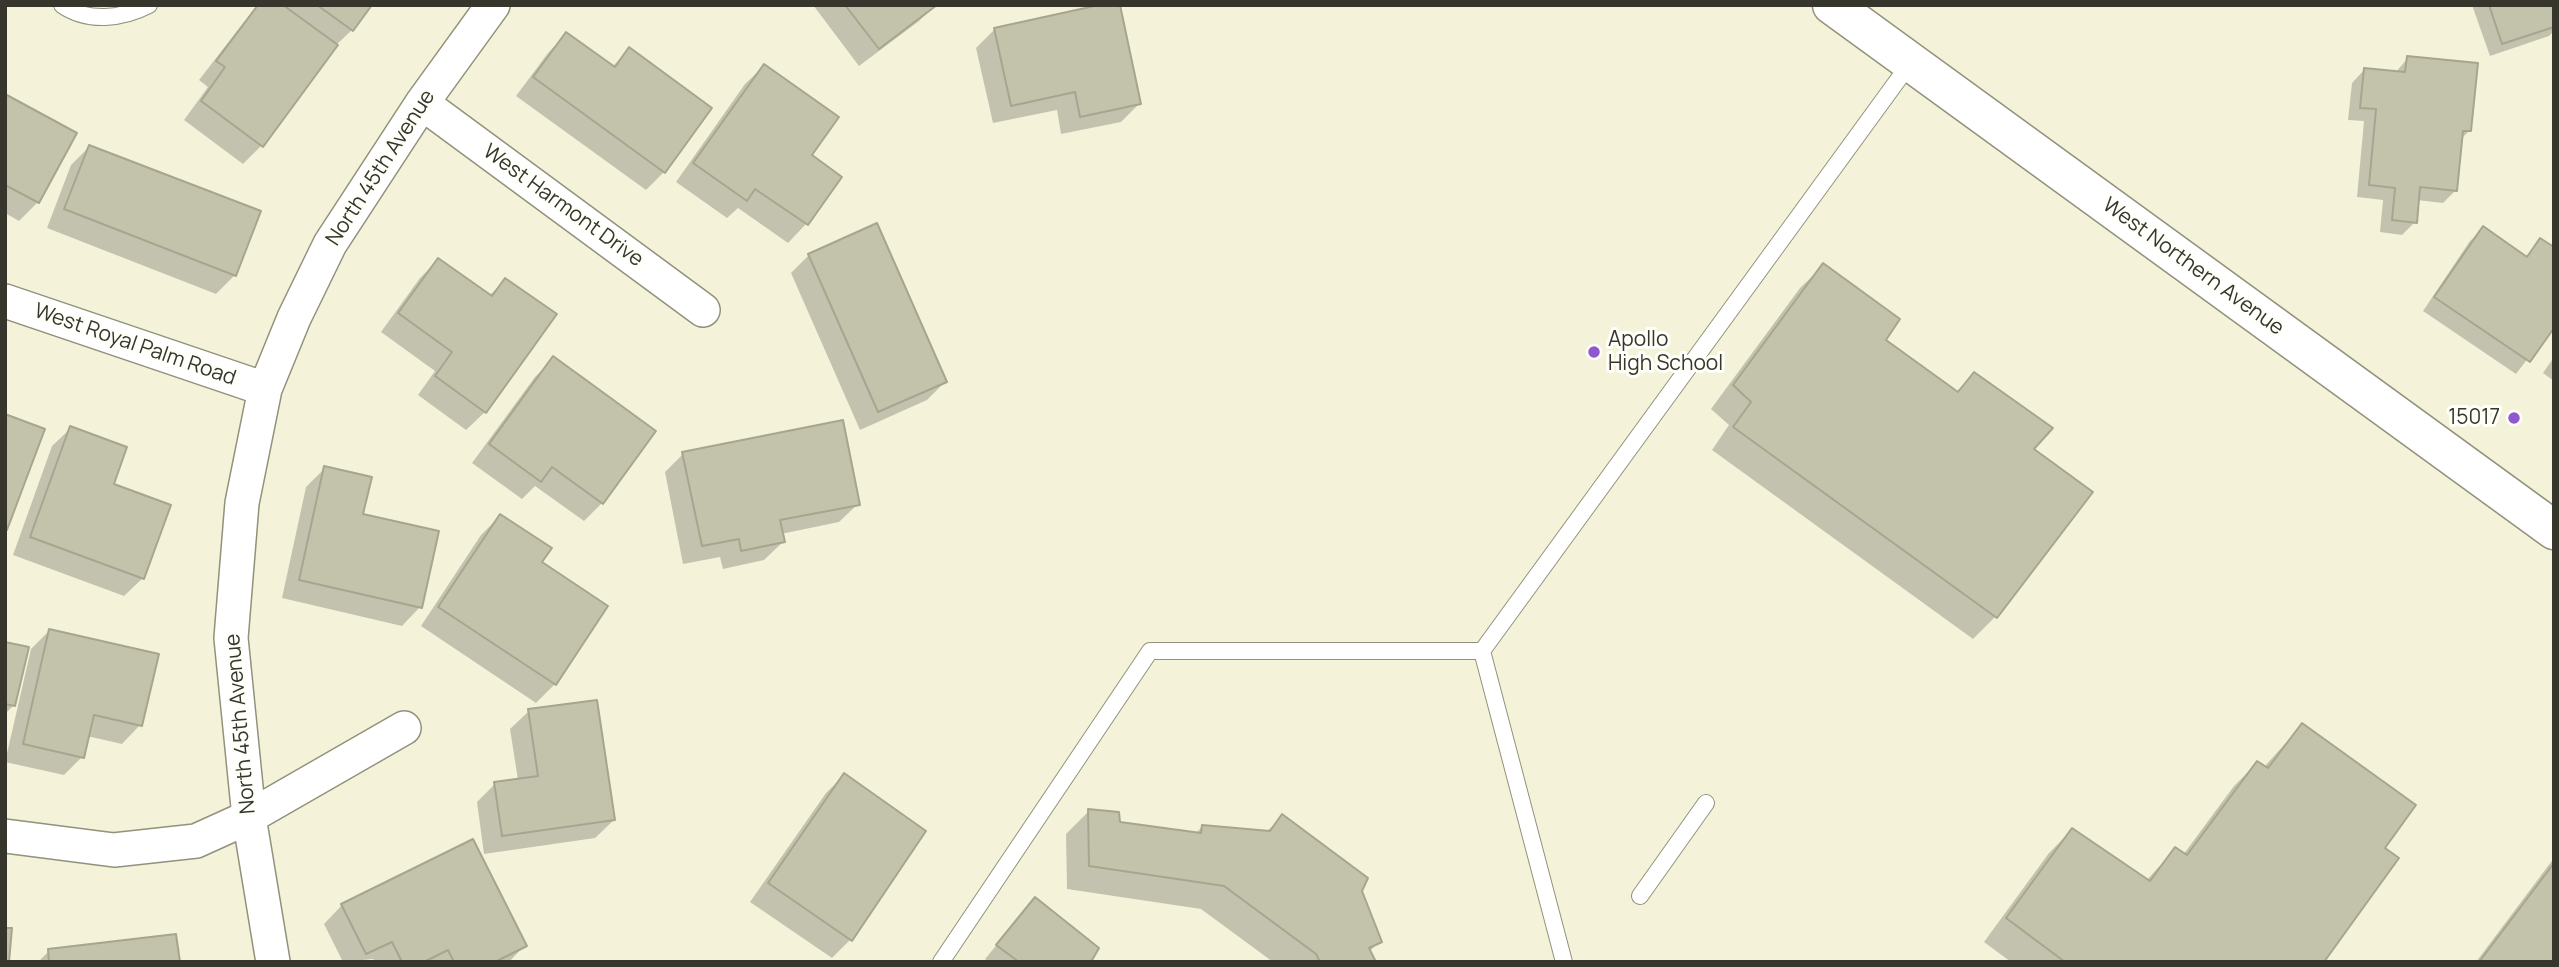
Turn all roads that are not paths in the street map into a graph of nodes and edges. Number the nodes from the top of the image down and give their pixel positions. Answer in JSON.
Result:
{"nodes":[{"id":1,"x":62,"y":5,"type":"edge"},
{"id":2,"x":149,"y":5,"type":"edge"},
{"id":3,"x":493,"y":5,"type":"edge"},
{"id":4,"x":1832,"y":5,"type":"edge"},
{"id":5,"x":1911,"y":62,"type":"junction"},
{"id":6,"x":422,"y":103,"type":"junction"},
{"id":7,"x":5,"y":302,"type":"edge"},
{"id":8,"x":703,"y":310,"type":"dead end"},
{"id":9,"x":265,"y":390,"type":"junction"},
{"id":10,"x":2554,"y":530,"type":"edge"},
{"id":11,"x":1482,"y":651,"type":"junction"},
{"id":12,"x":404,"y":728,"type":"dead end"},
{"id":13,"x":1706,"y":803,"type":"dead end"},
{"id":14,"x":249,"y":817,"type":"junction"},
{"id":15,"x":5,"y":836,"type":"edge"},
{"id":16,"x":1640,"y":896,"type":"dead end"},
{"id":17,"x":273,"y":962,"type":"edge"},
{"id":18,"x":941,"y":962,"type":"edge"},
{"id":19,"x":1564,"y":962,"type":"edge"}],
"edges":[{"from":1,"to":2,"type":"lane"},
{"from":3,"to":6,"type":"street","name":"North 45th Avenue"},
{"from":4,"to":5,"type":"main road","name":"West Northern Avenue"},
{"from":5,"to":10,"type":"main road","name":"West Northern Avenue"},
{"from":5,"to":11,"type":"lane"},
{"from":6,"to":8,"type":"street","name":"West Harmont Drive"},
{"from":6,"to":9,"type":"street","name":"North 45th Avenue"},
{"from":7,"to":9,"type":"street","name":"West Royal Palm Road"},
{"from":9,"to":14,"type":"street","name":"North 45th Avenue"},
{"from":11,"to":18,"type":"lane"},
{"from":11,"to":19,"type":"lane"},
{"from":12,"to":14,"type":"street"},
{"from":13,"to":16,"type":"lane"},
{"from":14,"to":15,"type":"street"},
{"from":14,"to":17,"type":"street","name":"North 45th Avenue"}]}
